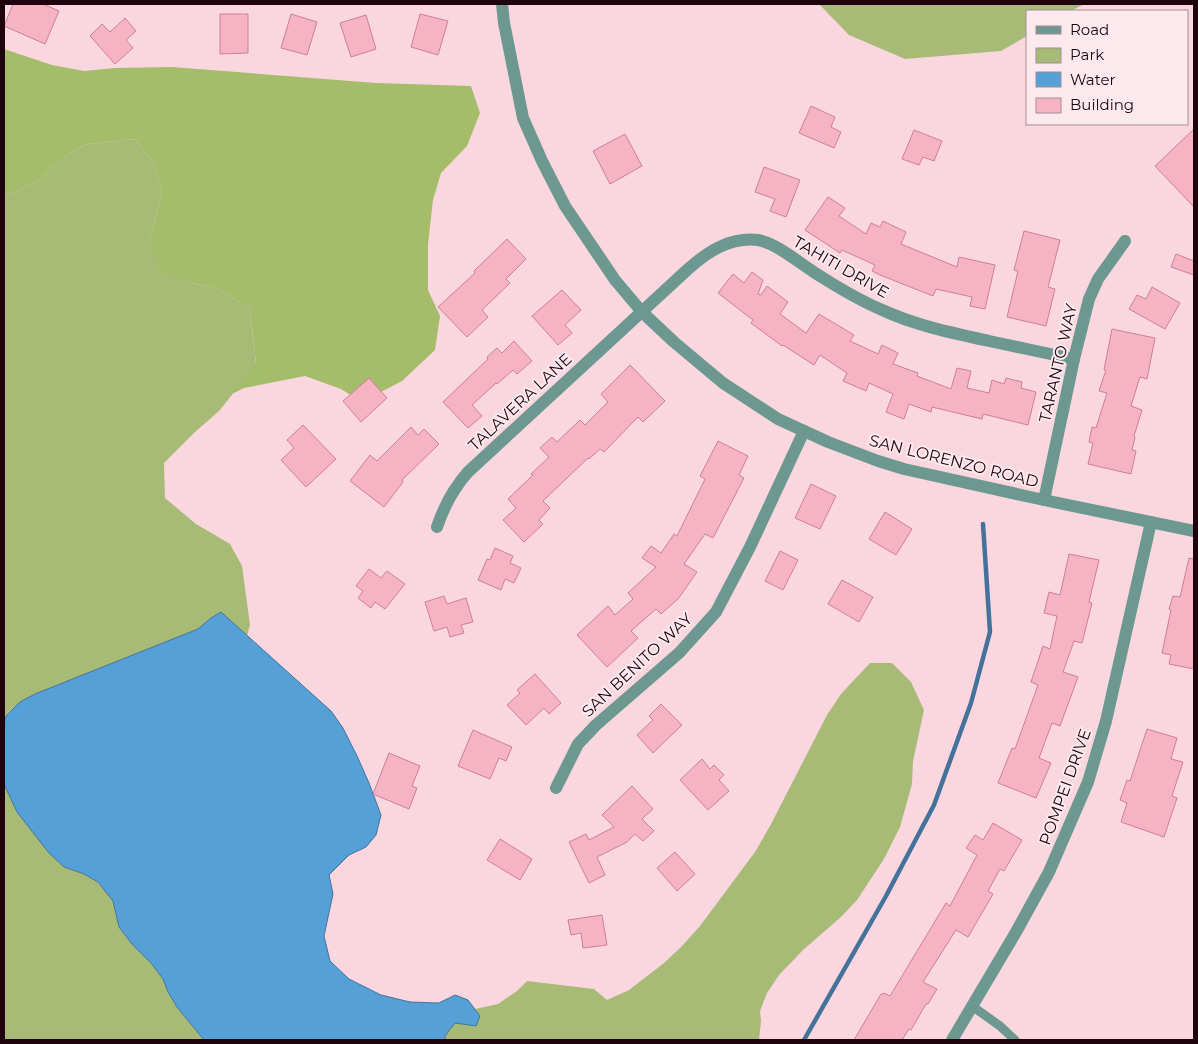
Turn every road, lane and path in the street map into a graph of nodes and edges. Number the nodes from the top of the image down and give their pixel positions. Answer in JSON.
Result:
{"nodes":[{"id":1,"x":502,"y":4,"type":"edge"},
{"id":2,"x":1124,"y":241,"type":"dead end"},
{"id":3,"x":642,"y":312,"type":"junction"},
{"id":4,"x":1074,"y":359,"type":"junction"},
{"id":5,"x":804,"y":432,"type":"junction"},
{"id":6,"x":1044,"y":500,"type":"junction"},
{"id":7,"x":1151,"y":522,"type":"junction"},
{"id":8,"x":437,"y":527,"type":"dead end"},
{"id":9,"x":1194,"y":531,"type":"edge"},
{"id":10,"x":556,"y":788,"type":"dead end"},
{"id":11,"x":972,"y":1006,"type":"junction"},
{"id":12,"x":952,"y":1040,"type":"edge"},
{"id":13,"x":1015,"y":1040,"type":"edge"}],
"edges":[{"from":1,"to":3,"type":"street","name":"SAN LORENZO ROAD"},
{"from":2,"to":4,"type":"street","name":"TARANTO WAY"},
{"from":3,"to":4,"type":"street","name":"TAHITI DRIVE"},
{"from":3,"to":5,"type":"street","name":"SAN LORENZO ROAD"},
{"from":3,"to":8,"type":"street","name":"TALAVERA LANE"},
{"from":4,"to":6,"type":"street","name":"TARANTO WAY"},
{"from":5,"to":6,"type":"street","name":"SAN LORENZO ROAD"},
{"from":5,"to":10,"type":"street","name":"SAN BENITO WAY"},
{"from":6,"to":7,"type":"street","name":"SAN LORENZO ROAD"},
{"from":7,"to":9,"type":"street","name":"SAN LORENZO ROAD"},
{"from":7,"to":11,"type":"street","name":"POMPEI DRIVE"},
{"from":11,"to":12,"type":"street","name":"POMPEI DRIVE"},
{"from":11,"to":13,"type":"lane"}]}
